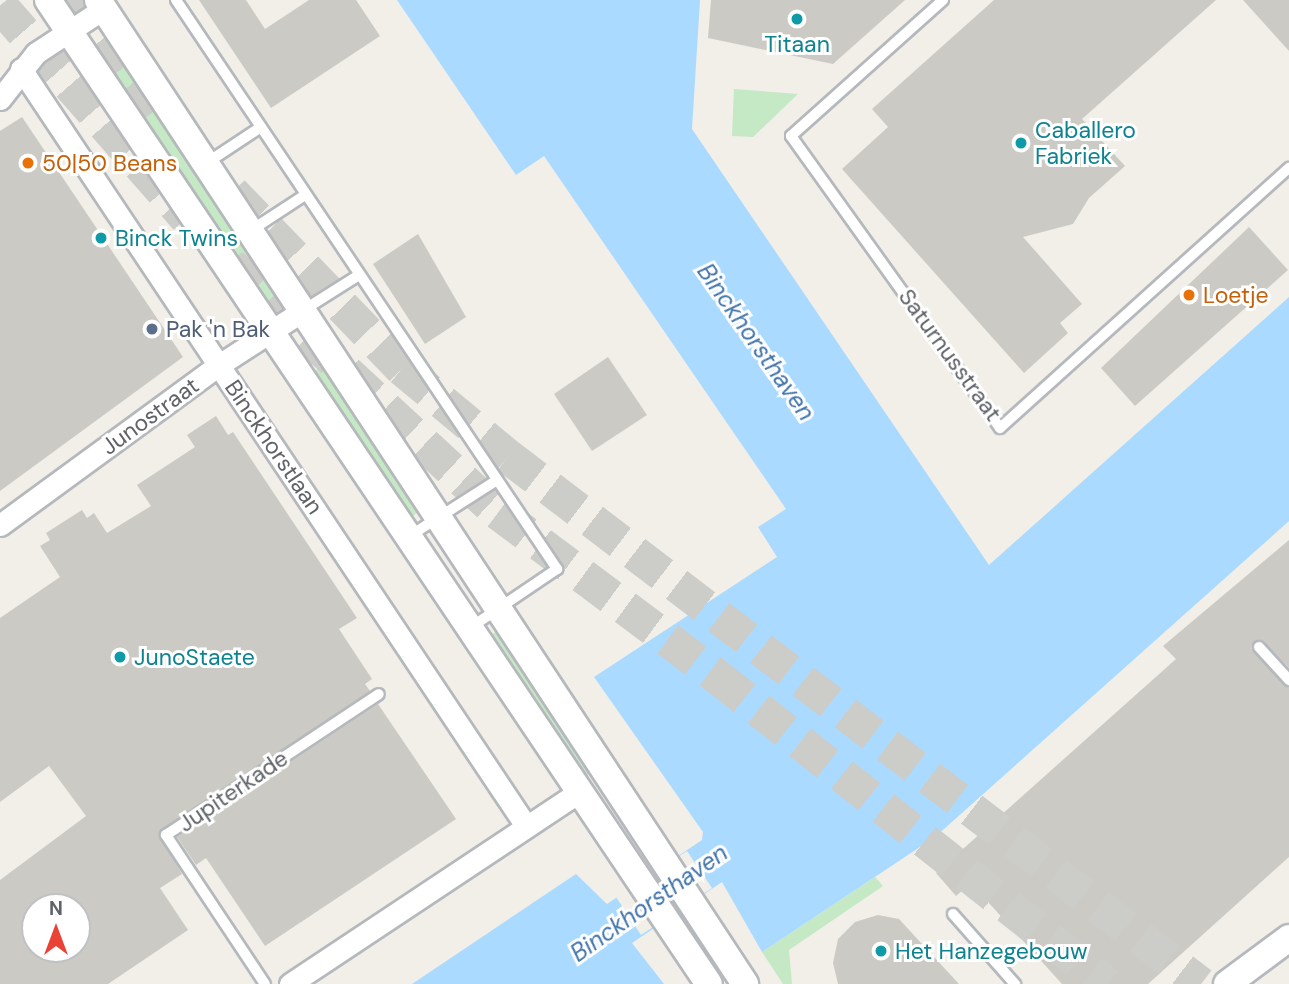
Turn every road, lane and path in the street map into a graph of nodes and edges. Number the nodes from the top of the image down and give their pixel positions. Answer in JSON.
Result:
{"nodes":[{"id":1,"x":48,"y":0,"type":"edge"},
{"id":2,"x":176,"y":0,"type":"edge"},
{"id":3,"x":943,"y":0,"type":"edge"},
{"id":4,"x":100,"y":4,"type":"edge"},
{"id":5,"x":70,"y":29,"type":"junction"},
{"id":6,"x":22,"y":69,"type":"junction"},
{"id":7,"x":0,"y":99,"type":"edge"},
{"id":8,"x":261,"y":127,"type":"junction"},
{"id":9,"x":205,"y":164,"type":"junction"},
{"id":10,"x":1289,"y":168,"type":"edge"},
{"id":11,"x":305,"y":195,"type":"junction"},
{"id":12,"x":250,"y":231,"type":"junction"},
{"id":13,"x":359,"y":275,"type":"junction"},
{"id":14,"x":302,"y":311,"type":"junction"},
{"id":15,"x":271,"y":332,"type":"junction"},
{"id":16,"x":219,"y":365,"type":"junction"},
{"id":17,"x":497,"y":480,"type":"junction"},
{"id":18,"x":439,"y":517,"type":"junction"},
{"id":19,"x":0,"y":525,"type":"edge"},
{"id":20,"x":406,"y":538,"type":"junction"},
{"id":21,"x":500,"y":608,"type":"junction"},
{"id":22,"x":467,"y":629,"type":"junction"},
{"id":23,"x":1259,"y":646,"type":"dead end"},
{"id":24,"x":1289,"y":680,"type":"edge"},
{"id":25,"x":379,"y":694,"type":"dead end"},
{"id":26,"x":578,"y":793,"type":"junction"},
{"id":27,"x":526,"y":827,"type":"junction"},
{"id":28,"x":953,"y":914,"type":"dead end"},
{"id":29,"x":1286,"y":941,"type":"edge"},
{"id":30,"x":265,"y":984,"type":"edge"},
{"id":31,"x":290,"y":984,"type":"edge"},
{"id":32,"x":709,"y":984,"type":"edge"},
{"id":33,"x":745,"y":984,"type":"edge"},
{"id":34,"x":1015,"y":984,"type":"edge"},
{"id":35,"x":1227,"y":984,"type":"edge"},
{"id":36,"x":1251,"y":984,"type":"edge"}],
"edges":[{"from":1,"to":5,"type":"street"},
{"from":2,"to":8,"type":"lane"},
{"from":3,"to":10,"type":"lane","name":"Saturnusstraat"},
{"from":4,"to":5,"type":"street"},
{"from":4,"to":9,"type":"street"},
{"from":5,"to":6,"type":"street"},
{"from":5,"to":15,"type":"street"},
{"from":6,"to":7,"type":"street"},
{"from":6,"to":16,"type":"street","name":"Binckhorstlaan"},
{"from":8,"to":9,"type":"lane"},
{"from":8,"to":11,"type":"lane"},
{"from":9,"to":12,"type":"street"},
{"from":11,"to":12,"type":"lane"},
{"from":11,"to":13,"type":"lane"},
{"from":12,"to":14,"type":"street"},
{"from":13,"to":14,"type":"lane"},
{"from":13,"to":17,"type":"lane"},
{"from":14,"to":15,"type":"street","name":"Junostraat"},
{"from":14,"to":18,"type":"street"},
{"from":15,"to":16,"type":"street","name":"Junostraat"},
{"from":15,"to":20,"type":"street"},
{"from":16,"to":19,"type":"street","name":"Junostraat"},
{"from":16,"to":27,"type":"street","name":"Binckhorstlaan"},
{"from":17,"to":18,"type":"lane"},
{"from":17,"to":21,"type":"lane"},
{"from":18,"to":20,"type":"lane"},
{"from":18,"to":21,"type":"street"},
{"from":20,"to":22,"type":"street"},
{"from":21,"to":22,"type":"lane"},
{"from":21,"to":33,"type":"street"},
{"from":22,"to":26,"type":"street"},
{"from":23,"to":24,"type":"lane"},
{"from":25,"to":30,"type":"lane","name":"Jupiterkade"},
{"from":26,"to":27,"type":"street"},
{"from":26,"to":32,"type":"street"},
{"from":27,"to":31,"type":"street"},
{"from":28,"to":34,"type":"lane"},
{"from":29,"to":35,"type":"street"},
{"from":29,"to":36,"type":"street"}]}
